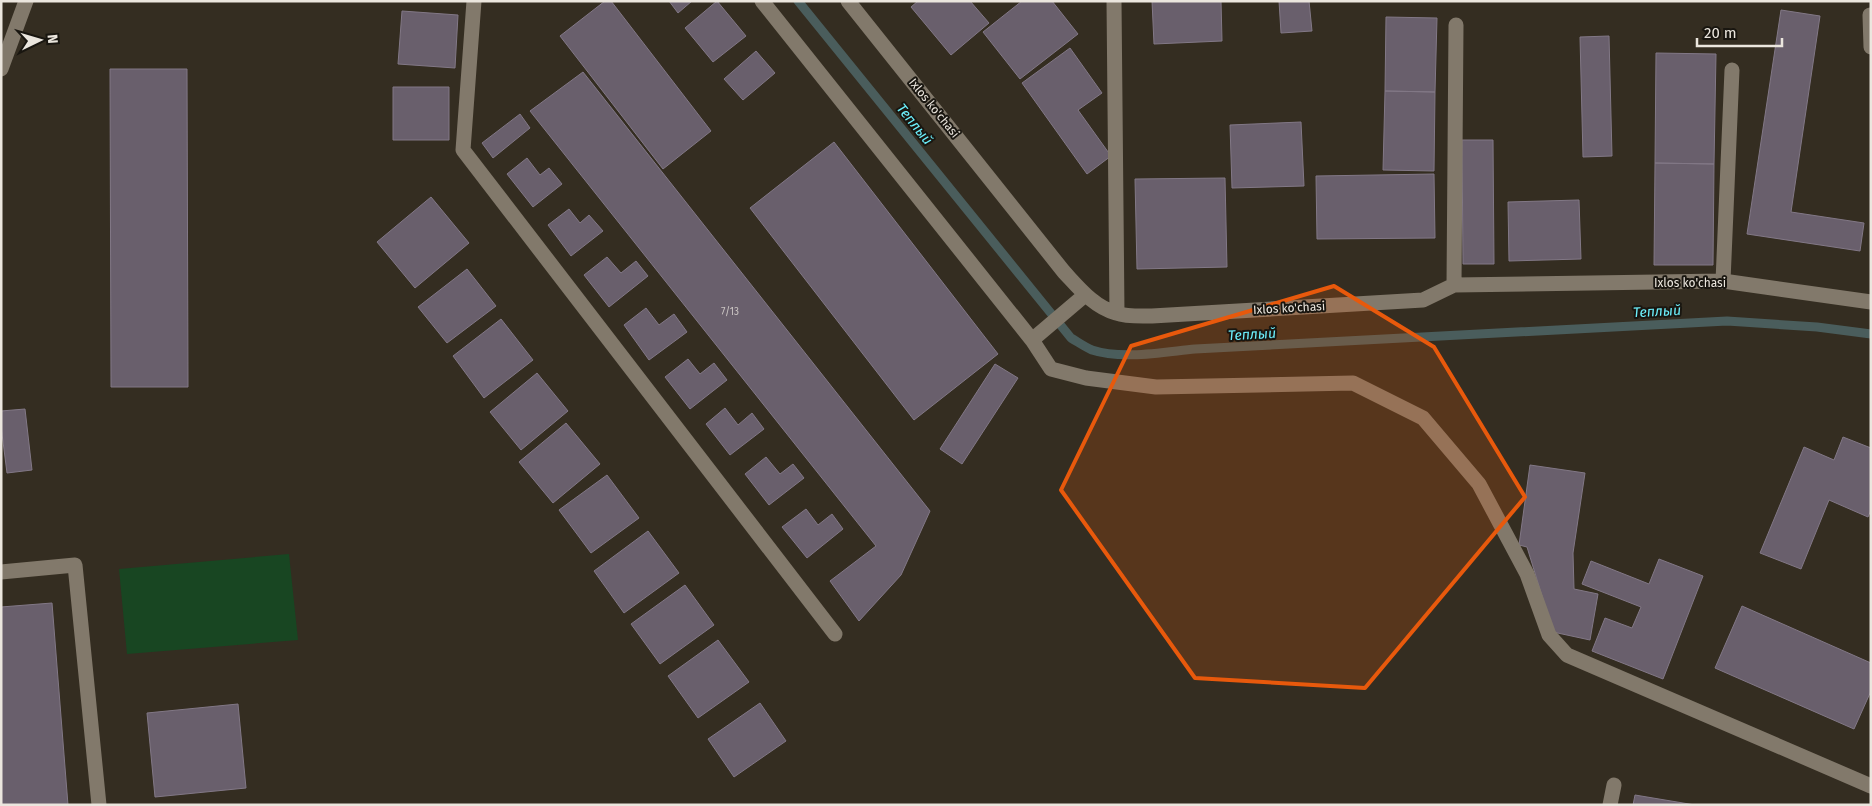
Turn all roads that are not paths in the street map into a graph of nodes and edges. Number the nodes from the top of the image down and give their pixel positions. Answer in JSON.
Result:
{"nodes":[{"id":1,"x":26,"y":1,"type":"edge"},
{"id":2,"x":474,"y":1,"type":"edge"},
{"id":3,"x":762,"y":1,"type":"edge"},
{"id":4,"x":848,"y":1,"type":"edge"},
{"id":5,"x":1114,"y":1,"type":"edge"},
{"id":6,"x":1870,"y":15,"type":"edge"},
{"id":7,"x":1456,"y":24,"type":"dead end"},
{"id":8,"x":1871,"y":47,"type":"edge"},
{"id":9,"x":1,"y":69,"type":"edge"},
{"id":10,"x":1732,"y":70,"type":"dead end"},
{"id":11,"x":1723,"y":281,"type":"junction"},
{"id":12,"x":1454,"y":285,"type":"junction"},
{"id":13,"x":1085,"y":295,"type":"junction"},
{"id":14,"x":1871,"y":302,"type":"edge"},
{"id":15,"x":1117,"y":313,"type":"junction"},
{"id":16,"x":1032,"y":340,"type":"junction"},
{"id":17,"x":1,"y":572,"type":"edge"},
{"id":18,"x":835,"y":634,"type":"dead end"},
{"id":19,"x":1614,"y":785,"type":"dead end"},
{"id":20,"x":1871,"y":786,"type":"edge"},
{"id":21,"x":98,"y":805,"type":"edge"},
{"id":22,"x":1610,"y":805,"type":"edge"}],
"edges":[{"from":1,"to":9,"type":"street"},
{"from":2,"to":18,"type":"street"},
{"from":3,"to":16,"type":"street"},
{"from":4,"to":13,"type":"street","name":"Ixlos ko'chasi"},
{"from":5,"to":15,"type":"street"},
{"from":6,"to":8,"type":"street"},
{"from":7,"to":12,"type":"street"},
{"from":10,"to":11,"type":"street"},
{"from":11,"to":12,"type":"street","name":"Ixlos ko'chasi"},
{"from":11,"to":14,"type":"street","name":"Ixlos ko'chasi"},
{"from":12,"to":15,"type":"street","name":"Ixlos ko'chasi"},
{"from":13,"to":15,"type":"street","name":"Ixlos ko'chasi"},
{"from":13,"to":16,"type":"street"},
{"from":16,"to":20,"type":"street"},
{"from":17,"to":21,"type":"street"},
{"from":19,"to":22,"type":"street"}]}
